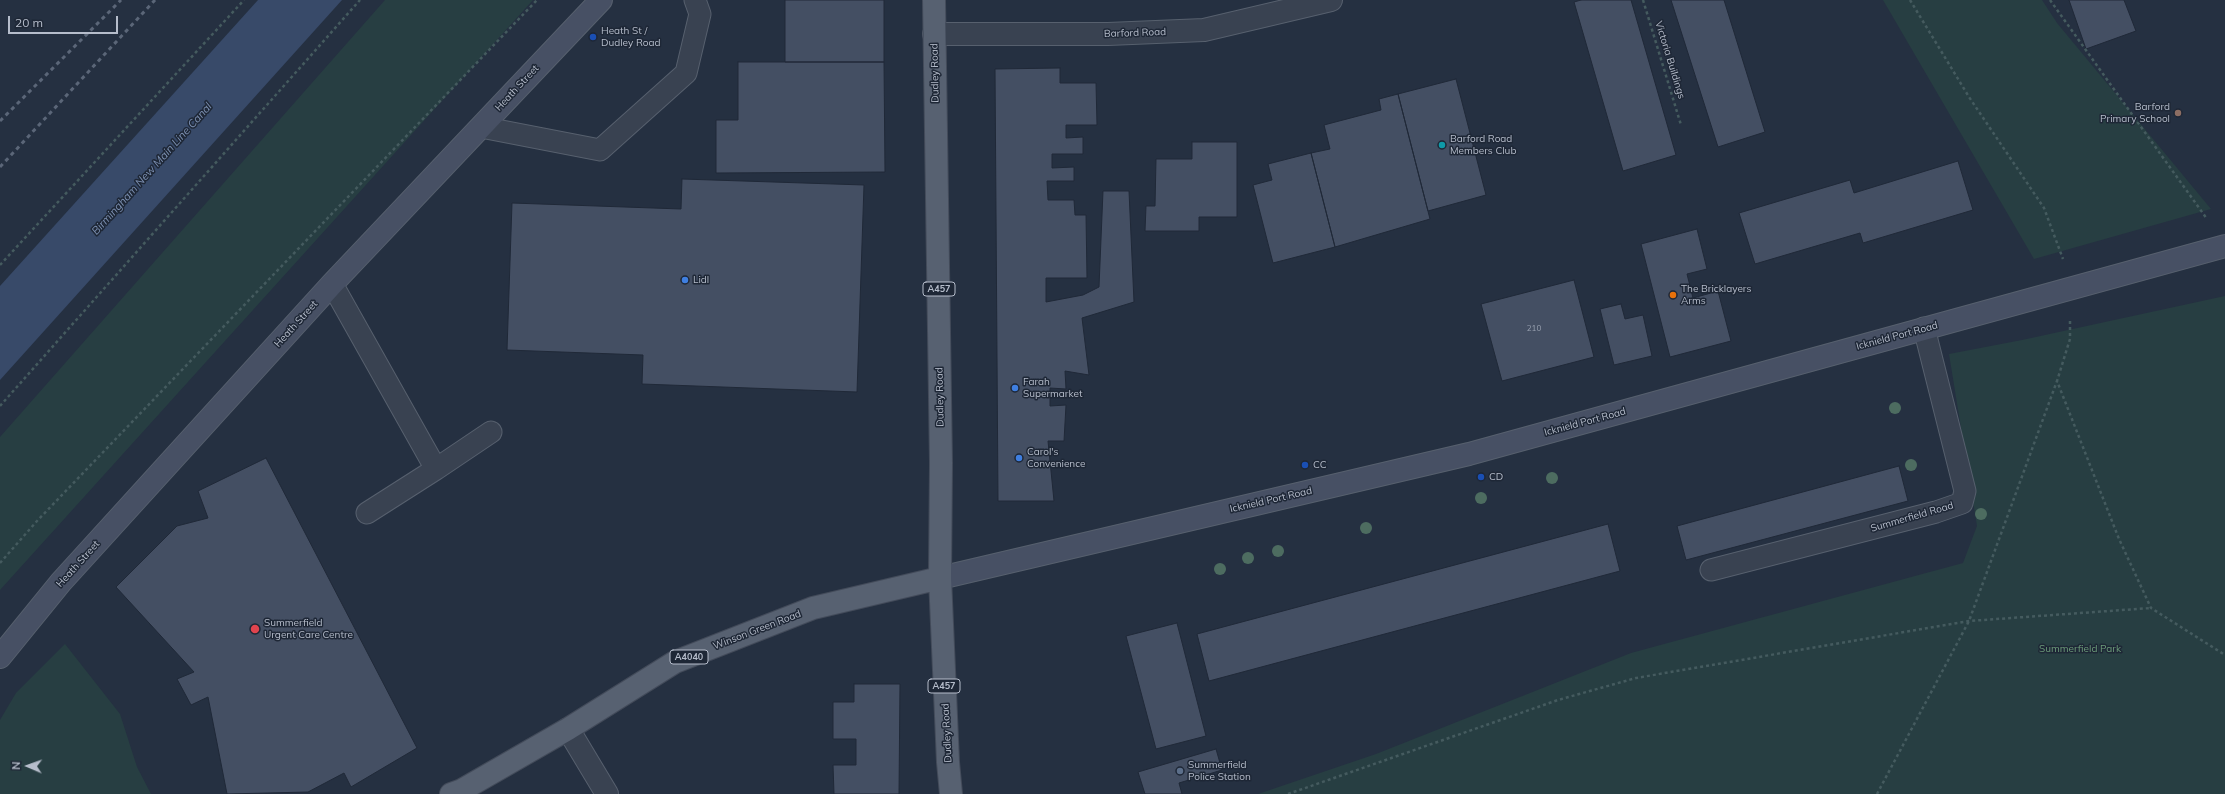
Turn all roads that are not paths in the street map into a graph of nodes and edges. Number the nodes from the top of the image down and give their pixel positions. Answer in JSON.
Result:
{"nodes":[{"id":1,"x":601,"y":0,"type":"edge"},
{"id":2,"x":695,"y":0,"type":"edge"},
{"id":3,"x":934,"y":0,"type":"edge"},
{"id":4,"x":1331,"y":0,"type":"edge"},
{"id":5,"x":1267,"y":8,"type":"edge"},
{"id":6,"x":934,"y":34,"type":"junction"},
{"id":7,"x":480,"y":127,"type":"junction"},
{"id":8,"x":2225,"y":246,"type":"edge"},
{"id":9,"x":332,"y":284,"type":"junction"},
{"id":10,"x":1924,"y":328,"type":"junction"},
{"id":11,"x":491,"y":432,"type":"dead end"},
{"id":12,"x":436,"y":469,"type":"junction"},
{"id":13,"x":367,"y":513,"type":"dead end"},
{"id":14,"x":1711,"y":570,"type":"dead end"},
{"id":15,"x":940,"y":578,"type":"junction"},
{"id":16,"x":0,"y":657,"type":"edge"},
{"id":17,"x":568,"y":729,"type":"junction"},
{"id":18,"x":451,"y":794,"type":"edge"},
{"id":19,"x":607,"y":794,"type":"edge"},
{"id":20,"x":951,"y":794,"type":"edge"}],
"edges":[{"from":1,"to":7,"type":"main road","name":"Heath Street"},
{"from":2,"to":7,"type":"lane"},
{"from":3,"to":6,"type":"main road","name":"Dudley Road","number":"A457"},
{"from":4,"to":5,"type":"street","name":"Barford Road"},
{"from":5,"to":6,"type":"street","name":"Barford Road"},
{"from":6,"to":15,"type":"main road","name":"Dudley Road","number":"A457"},
{"from":7,"to":9,"type":"main road","name":"Heath Street"},
{"from":8,"to":10,"type":"main road","name":"Icknield Port Road"},
{"from":9,"to":12,"type":"lane"},
{"from":9,"to":16,"type":"main road","name":"Heath Street"},
{"from":10,"to":14,"type":"lane","name":"Summerfield Road"},
{"from":10,"to":15,"type":"main road","name":"Icknield Port Road"},
{"from":11,"to":12,"type":"lane"},
{"from":12,"to":13,"type":"lane"},
{"from":15,"to":17,"type":"main road","name":"Winson Green Road","number":"A4040"},
{"from":15,"to":20,"type":"main road","name":"Dudley Road","number":"A457"},
{"from":17,"to":18,"type":"main road","name":"Winson Green Road","number":"A4040"},
{"from":17,"to":19,"type":"street"}]}
